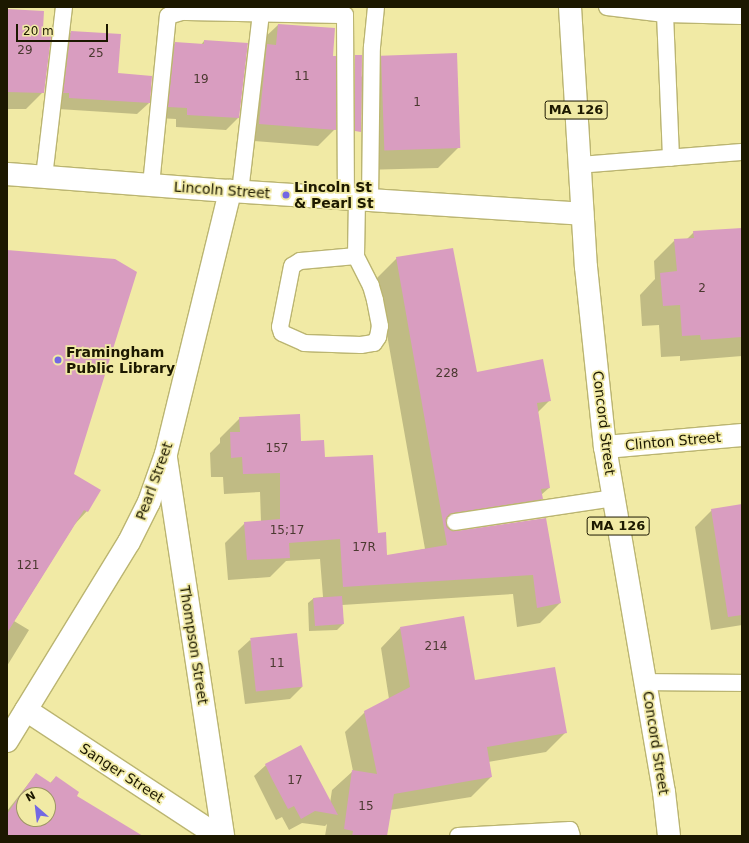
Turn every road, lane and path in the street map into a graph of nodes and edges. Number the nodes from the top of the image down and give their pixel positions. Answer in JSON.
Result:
{"nodes":[{"id":1,"x":64,"y":7,"type":"edge"},
{"id":2,"x":376,"y":7,"type":"edge"},
{"id":3,"x":570,"y":7,"type":"edge"},
{"id":4,"x":607,"y":7,"type":"edge"},
{"id":5,"x":313,"y":11,"type":"edge"},
{"id":6,"x":262,"y":14,"type":"junction"},
{"id":7,"x":665,"y":14,"type":"junction"},
{"id":8,"x":742,"y":16,"type":"edge"},
{"id":9,"x":742,"y":152,"type":"edge"},
{"id":10,"x":671,"y":158,"type":"junction"},
{"id":11,"x":579,"y":165,"type":"junction"},
{"id":12,"x":7,"y":174,"type":"edge"},
{"id":13,"x":44,"y":177,"type":"junction"},
{"id":14,"x":151,"y":185,"type":"junction"},
{"id":15,"x":235,"y":192,"type":"junction"},
{"id":16,"x":358,"y":200,"type":"junction"},
{"id":17,"x":582,"y":214,"type":"junction"},
{"id":18,"x":356,"y":256,"type":"junction"},
{"id":19,"x":742,"y":435,"type":"edge"},
{"id":20,"x":605,"y":447,"type":"junction"},
{"id":21,"x":166,"y":454,"type":"junction"},
{"id":22,"x":614,"y":498,"type":"junction"},
{"id":23,"x":455,"y":522,"type":"dead end"},
{"id":24,"x":646,"y":682,"type":"junction"},
{"id":25,"x":742,"y":683,"type":"edge"},
{"id":26,"x":26,"y":710,"type":"junction"},
{"id":27,"x":7,"y":741,"type":"edge"},
{"id":28,"x":218,"y":836,"type":"edge"},
{"id":29,"x":223,"y":836,"type":"edge"},
{"id":30,"x":458,"y":836,"type":"edge"},
{"id":31,"x":572,"y":836,"type":"edge"},
{"id":32,"x":669,"y":836,"type":"edge"}],
"edges":[{"from":1,"to":13,"type":"lane"},
{"from":2,"to":16,"type":"lane"},
{"from":3,"to":11,"type":"street","name":"Concord Street","number":"MA 126"},
{"from":4,"to":7,"type":"lane"},
{"from":5,"to":6,"type":"lane"},
{"from":5,"to":16,"type":"lane"},
{"from":6,"to":14,"type":"lane"},
{"from":6,"to":15,"type":"lane"},
{"from":7,"to":8,"type":"lane"},
{"from":7,"to":10,"type":"lane"},
{"from":9,"to":10,"type":"lane"},
{"from":10,"to":11,"type":"lane"},
{"from":11,"to":17,"type":"street","name":"Concord Street","number":"MA 126"},
{"from":12,"to":13,"type":"street","name":"Lincoln Street"},
{"from":13,"to":14,"type":"street","name":"Lincoln Street"},
{"from":14,"to":15,"type":"street","name":"Lincoln Street"},
{"from":15,"to":16,"type":"street","name":"Lincoln Street"},
{"from":15,"to":21,"type":"street","name":"Pearl Street"},
{"from":16,"to":17,"type":"street","name":"Lincoln Street"},
{"from":16,"to":18,"type":"lane"},
{"from":17,"to":20,"type":"street","name":"Concord Street","number":"MA 126"},
{"from":18,"to":18,"type":"lane"},
{"from":19,"to":20,"type":"street","name":"Clinton Street"},
{"from":20,"to":22,"type":"street","name":"Concord Street","number":"MA 126"},
{"from":21,"to":26,"type":"street","name":"Pearl Street"},
{"from":21,"to":29,"type":"street","name":"Thompson Street"},
{"from":22,"to":23,"type":"lane"},
{"from":22,"to":24,"type":"street","name":"Concord Street","number":"MA 126"},
{"from":24,"to":25,"type":"lane"},
{"from":24,"to":32,"type":"street","name":"Concord Street","number":"MA 126"},
{"from":26,"to":27,"type":"street","name":"Pearl Street"},
{"from":26,"to":28,"type":"street","name":"Sanger Street"},
{"from":30,"to":31,"type":"lane"}]}
